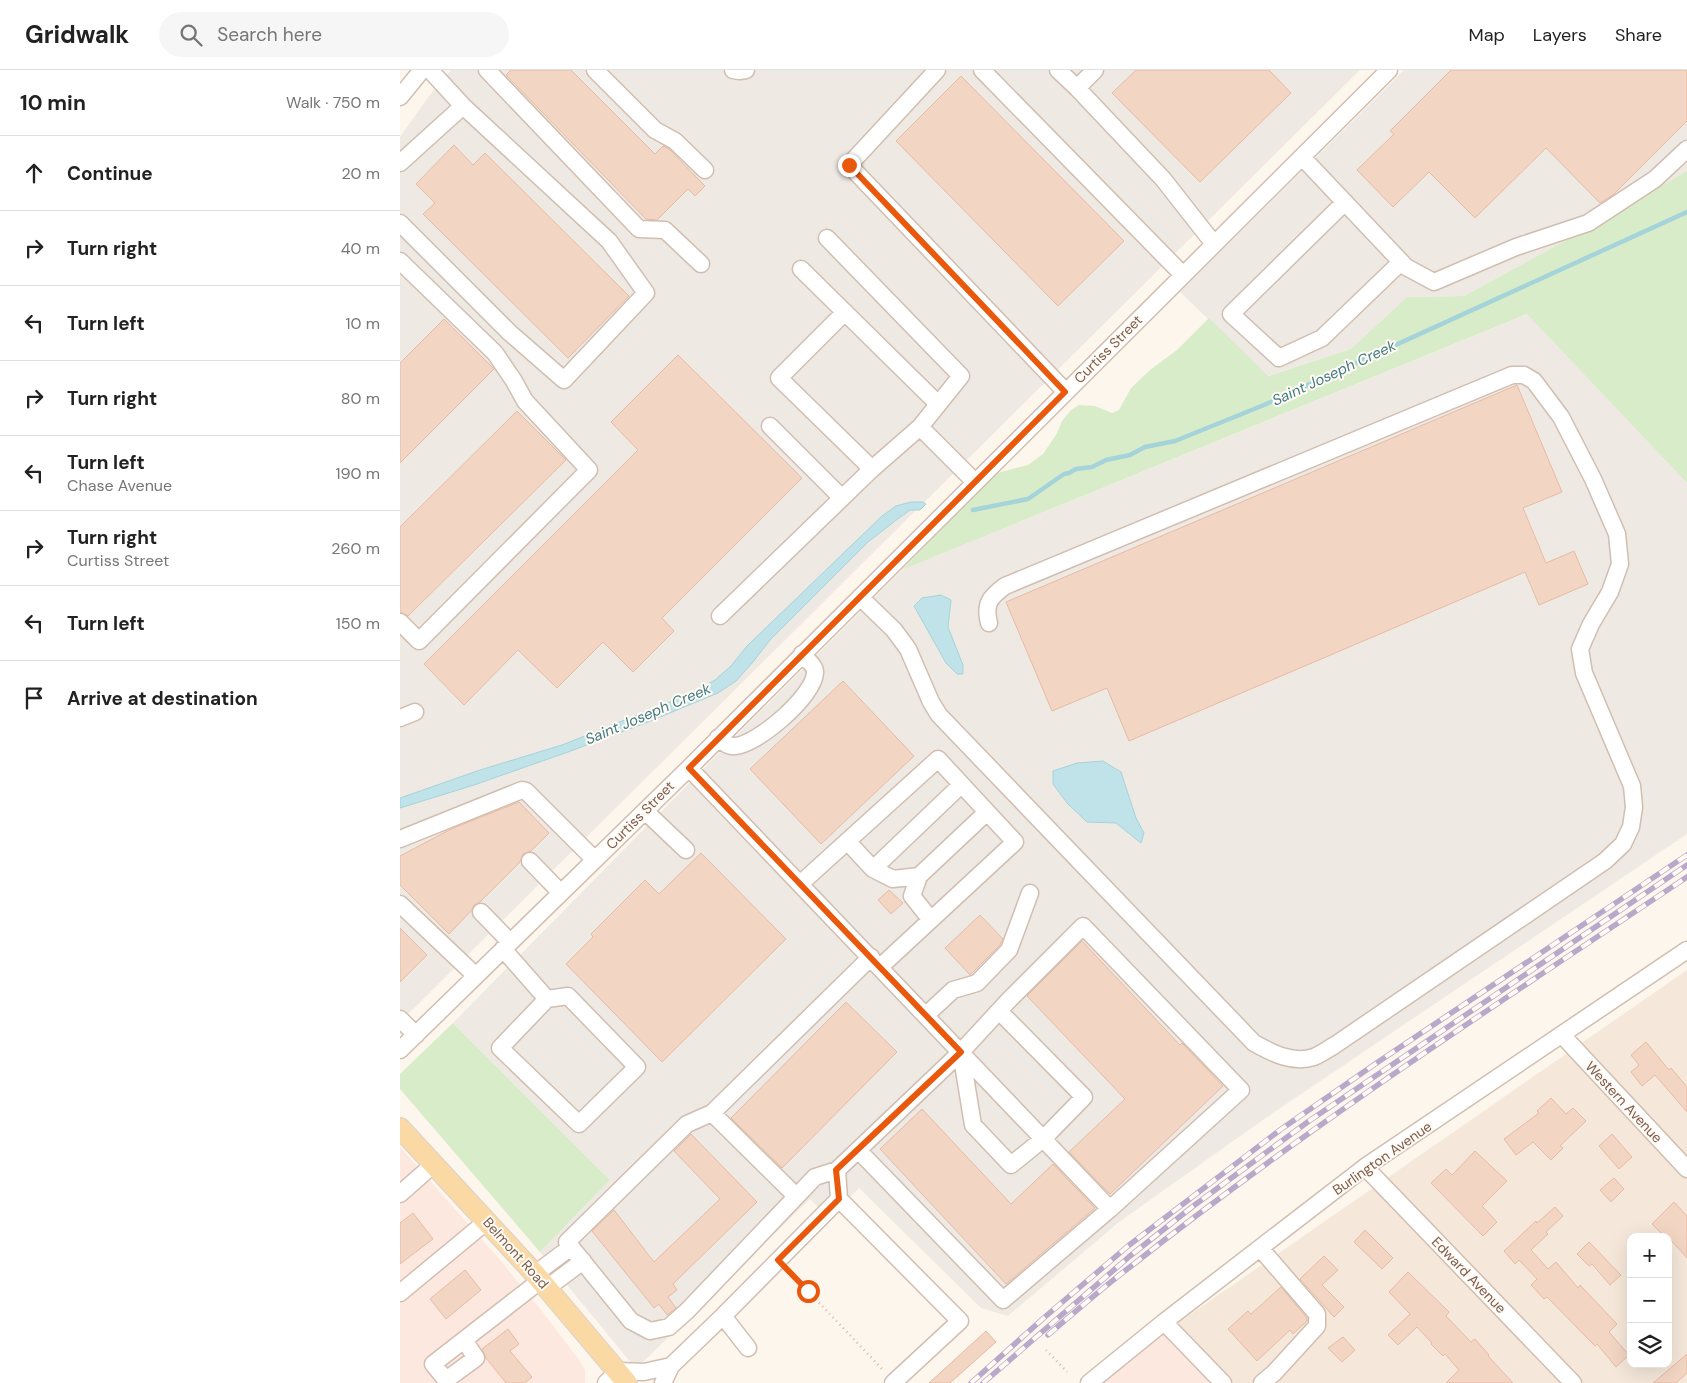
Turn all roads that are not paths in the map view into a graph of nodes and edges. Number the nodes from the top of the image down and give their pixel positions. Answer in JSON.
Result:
{"nodes":[{"id":1,"x":422,"y":70,"type":"edge"},
{"id":2,"x":430,"y":70,"type":"edge"},
{"id":3,"x":487,"y":70,"type":"edge"},
{"id":4,"x":595,"y":70,"type":"edge"},
{"id":5,"x":733,"y":70,"type":"edge"},
{"id":6,"x":746,"y":70,"type":"edge"},
{"id":7,"x":938,"y":70,"type":"edge"},
{"id":8,"x":982,"y":70,"type":"edge"},
{"id":9,"x":1058,"y":70,"type":"edge"},
{"id":10,"x":1095,"y":70,"type":"edge"},
{"id":11,"x":1389,"y":70,"type":"edge"},
{"id":12,"x":1077,"y":88,"type":"junction"},
{"id":13,"x":400,"y":98,"type":"edge"},
{"id":14,"x":462,"y":106,"type":"junction"},
{"id":15,"x":1687,"y":149,"type":"edge"},
{"id":16,"x":1302,"y":157,"type":"junction"},
{"id":17,"x":400,"y":162,"type":"edge"},
{"id":18,"x":705,"y":170,"type":"dead end"},
{"id":19,"x":1344,"y":202,"type":"junction"},
{"id":20,"x":400,"y":223,"type":"edge"},
{"id":21,"x":827,"y":238,"type":"dead end"},
{"id":22,"x":1214,"y":244,"type":"junction"},
{"id":23,"x":400,"y":261,"type":"edge"},
{"id":24,"x":1401,"y":262,"type":"junction"},
{"id":25,"x":701,"y":264,"type":"dead end"},
{"id":26,"x":801,"y":269,"type":"dead end"},
{"id":27,"x":1182,"y":275,"type":"junction"},
{"id":28,"x":845,"y":312,"type":"junction"},
{"id":29,"x":1065,"y":392,"type":"junction"},
{"id":30,"x":938,"y":404,"type":"junction"},
{"id":31,"x":770,"y":426,"type":"dead end"},
{"id":32,"x":920,"y":427,"type":"junction"},
{"id":33,"x":872,"y":469,"type":"junction"},
{"id":34,"x":975,"y":482,"type":"junction"},
{"id":35,"x":842,"y":498,"type":"junction"},
{"id":36,"x":860,"y":597,"type":"junction"},
{"id":37,"x":720,"y":616,"type":"dead end"},
{"id":38,"x":400,"y":622,"type":"edge"},
{"id":39,"x":989,"y":623,"type":"dead end"},
{"id":40,"x":802,"y":654,"type":"junction"},
{"id":41,"x":718,"y":738,"type":"junction"},
{"id":42,"x":689,"y":768,"type":"junction"},
{"id":43,"x":961,"y":784,"type":"junction"},
{"id":44,"x":645,"y":811,"type":"junction"},
{"id":45,"x":987,"y":812,"type":"junction"},
{"id":46,"x":400,"y":839,"type":"edge"},
{"id":47,"x":847,"y":842,"type":"junction"},
{"id":48,"x":686,"y":850,"type":"dead end"},
{"id":49,"x":594,"y":860,"type":"junction"},
{"id":50,"x":530,"y":861,"type":"dead end"},
{"id":51,"x":873,"y":869,"type":"junction"},
{"id":52,"x":919,"y":876,"type":"junction"},
{"id":53,"x":800,"y":884,"type":"junction"},
{"id":54,"x":561,"y":893,"type":"junction"},
{"id":55,"x":1030,"y":893,"type":"dead end"},
{"id":56,"x":400,"y":904,"type":"edge"},
{"id":57,"x":481,"y":912,"type":"dead end"},
{"id":58,"x":931,"y":920,"type":"junction"},
{"id":59,"x":507,"y":946,"type":"junction"},
{"id":60,"x":1687,"y":950,"type":"edge"},
{"id":61,"x":875,"y":962,"type":"junction"},
{"id":62,"x":476,"y":976,"type":"junction"},
{"id":63,"x":547,"y":999,"type":"junction"},
{"id":64,"x":998,"y":1011,"type":"junction"},
{"id":65,"x":926,"y":1015,"type":"junction"},
{"id":66,"x":400,"y":1018,"type":"edge"},
{"id":67,"x":416,"y":1035,"type":"junction"},
{"id":68,"x":1562,"y":1035,"type":"junction"},
{"id":69,"x":400,"y":1050,"type":"edge"},
{"id":70,"x":961,"y":1052,"type":"junction"},
{"id":71,"x":712,"y":1113,"type":"junction"},
{"id":72,"x":400,"y":1128,"type":"edge"},
{"id":73,"x":1043,"y":1138,"type":"junction"},
{"id":74,"x":858,"y":1150,"type":"junction"},
{"id":75,"x":434,"y":1164,"type":"junction"},
{"id":76,"x":1366,"y":1168,"type":"junction"},
{"id":77,"x":1687,"y":1169,"type":"edge"},
{"id":78,"x":836,"y":1170,"type":"junction"},
{"id":79,"x":400,"y":1194,"type":"edge"},
{"id":80,"x":796,"y":1196,"type":"junction"},
{"id":81,"x":839,"y":1199,"type":"junction"},
{"id":82,"x":1110,"y":1210,"type":"junction"},
{"id":83,"x":487,"y":1222,"type":"junction"},
{"id":84,"x":571,"y":1247,"type":"junction"},
{"id":85,"x":1260,"y":1248,"type":"junction"},
{"id":86,"x":583,"y":1261,"type":"junction"},
{"id":87,"x":541,"y":1281,"type":"junction"},
{"id":88,"x":400,"y":1293,"type":"edge"},
{"id":89,"x":723,"y":1316,"type":"junction"},
{"id":90,"x":1164,"y":1322,"type":"junction"},
{"id":91,"x":464,"y":1340,"type":"dead end"},
{"id":92,"x":748,"y":1348,"type":"dead end"},
{"id":93,"x":671,"y":1366,"type":"junction"},
{"id":94,"x":617,"y":1379,"type":"edge"},
{"id":95,"x":894,"y":1382,"type":"edge"},
{"id":96,"x":663,"y":1383,"type":"edge"},
{"id":97,"x":1088,"y":1383,"type":"edge"},
{"id":98,"x":1223,"y":1383,"type":"edge"},
{"id":99,"x":1262,"y":1383,"type":"edge"},
{"id":100,"x":1572,"y":1383,"type":"edge"}],
"edges":[{"from":1,"to":13,"type":"street"},
{"from":2,"to":14,"type":"street"},
{"from":3,"to":25,"type":"street"},
{"from":4,"to":18,"type":"street"},
{"from":5,"to":6,"type":"street"},
{"from":7,"to":29,"type":"street"},
{"from":8,"to":27,"type":"street"},
{"from":9,"to":12,"type":"street"},
{"from":10,"to":12,"type":"street"},
{"from":11,"to":16,"type":"street","name":"Curtiss Street"},
{"from":12,"to":22,"type":"street"},
{"from":14,"to":17,"type":"street"},
{"from":14,"to":20,"type":"street"},
{"from":15,"to":24,"type":"street"},
{"from":16,"to":19,"type":"street"},
{"from":16,"to":22,"type":"street","name":"Curtiss Street"},
{"from":19,"to":24,"type":"street"},
{"from":19,"to":24,"type":"street"},
{"from":21,"to":30,"type":"street"},
{"from":22,"to":27,"type":"street","name":"Curtiss Street"},
{"from":23,"to":38,"type":"street"},
{"from":26,"to":28,"type":"street"},
{"from":27,"to":29,"type":"street","name":"Curtiss Street"},
{"from":28,"to":30,"type":"street"},
{"from":28,"to":33,"type":"street"},
{"from":29,"to":34,"type":"street","name":"Curtiss Street"},
{"from":30,"to":32,"type":"street"},
{"from":31,"to":35,"type":"street"},
{"from":32,"to":33,"type":"street"},
{"from":32,"to":34,"type":"street"},
{"from":33,"to":35,"type":"street"},
{"from":34,"to":36,"type":"street","name":"Curtiss Street"},
{"from":35,"to":37,"type":"street"},
{"from":36,"to":39,"type":"street"},
{"from":36,"to":40,"type":"street","name":"Curtiss Street"},
{"from":40,"to":41,"type":"street","name":"Curtiss Street"},
{"from":40,"to":41,"type":"street"},
{"from":41,"to":42,"type":"street","name":"Curtiss Street"},
{"from":42,"to":44,"type":"street","name":"Curtiss Street"},
{"from":42,"to":53,"type":"street"},
{"from":43,"to":45,"type":"street"},
{"from":43,"to":47,"type":"street"},
{"from":43,"to":51,"type":"street"},
{"from":44,"to":48,"type":"street"},
{"from":44,"to":49,"type":"street","name":"Curtiss Street"},
{"from":45,"to":52,"type":"street"},
{"from":45,"to":58,"type":"street"},
{"from":46,"to":49,"type":"street"},
{"from":47,"to":51,"type":"street"},
{"from":47,"to":53,"type":"street"},
{"from":49,"to":54,"type":"street","name":"Curtiss Street"},
{"from":50,"to":54,"type":"street"},
{"from":51,"to":52,"type":"street"},
{"from":52,"to":58,"type":"street"},
{"from":53,"to":61,"type":"street"},
{"from":54,"to":59,"type":"street","name":"Curtiss Street"},
{"from":55,"to":65,"type":"street"},
{"from":56,"to":62,"type":"street"},
{"from":57,"to":59,"type":"street"},
{"from":58,"to":61,"type":"street"},
{"from":59,"to":62,"type":"street","name":"Curtiss Street"},
{"from":59,"to":63,"type":"street"},
{"from":60,"to":68,"type":"street","name":"Burlington Avenue"},
{"from":61,"to":65,"type":"street"},
{"from":61,"to":71,"type":"street"},
{"from":62,"to":67,"type":"street","name":"Curtiss Street"},
{"from":63,"to":63,"type":"street"},
{"from":64,"to":70,"type":"street"},
{"from":64,"to":73,"type":"street"},
{"from":64,"to":82,"type":"street"},
{"from":65,"to":70,"type":"street"},
{"from":66,"to":67,"type":"street"},
{"from":67,"to":69,"type":"street","name":"Curtiss Street"},
{"from":68,"to":76,"type":"street","name":"Burlington Avenue"},
{"from":68,"to":77,"type":"street","name":"Western Avenue"},
{"from":70,"to":73,"type":"street"},
{"from":70,"to":73,"type":"street"},
{"from":70,"to":74,"type":"street"},
{"from":71,"to":80,"type":"street"},
{"from":71,"to":84,"type":"street"},
{"from":72,"to":75,"type":"main road","name":"Belmont Road"},
{"from":73,"to":82,"type":"street"},
{"from":74,"to":78,"type":"street"},
{"from":74,"to":82,"type":"street"},
{"from":75,"to":79,"type":"street"},
{"from":75,"to":83,"type":"main road","name":"Belmont Road"},
{"from":76,"to":85,"type":"street","name":"Burlington Avenue"},
{"from":76,"to":100,"type":"street","name":"Edward Avenue"},
{"from":78,"to":80,"type":"street"},
{"from":78,"to":81,"type":"street"},
{"from":80,"to":86,"type":"street"},
{"from":81,"to":89,"type":"street"},
{"from":81,"to":95,"type":"street"},
{"from":83,"to":87,"type":"main road","name":"Belmont Road"},
{"from":83,"to":88,"type":"street"},
{"from":84,"to":86,"type":"street"},
{"from":84,"to":87,"type":"street"},
{"from":85,"to":90,"type":"street","name":"Burlington Avenue"},
{"from":85,"to":99,"type":"street"},
{"from":86,"to":87,"type":"street"},
{"from":87,"to":91,"type":"street"},
{"from":87,"to":94,"type":"main road","name":"Belmont Road"},
{"from":89,"to":92,"type":"street"},
{"from":89,"to":93,"type":"street"},
{"from":90,"to":97,"type":"street","name":"Burlington Avenue"},
{"from":90,"to":98,"type":"street"},
{"from":93,"to":94,"type":"street"},
{"from":93,"to":96,"type":"street"}]}
